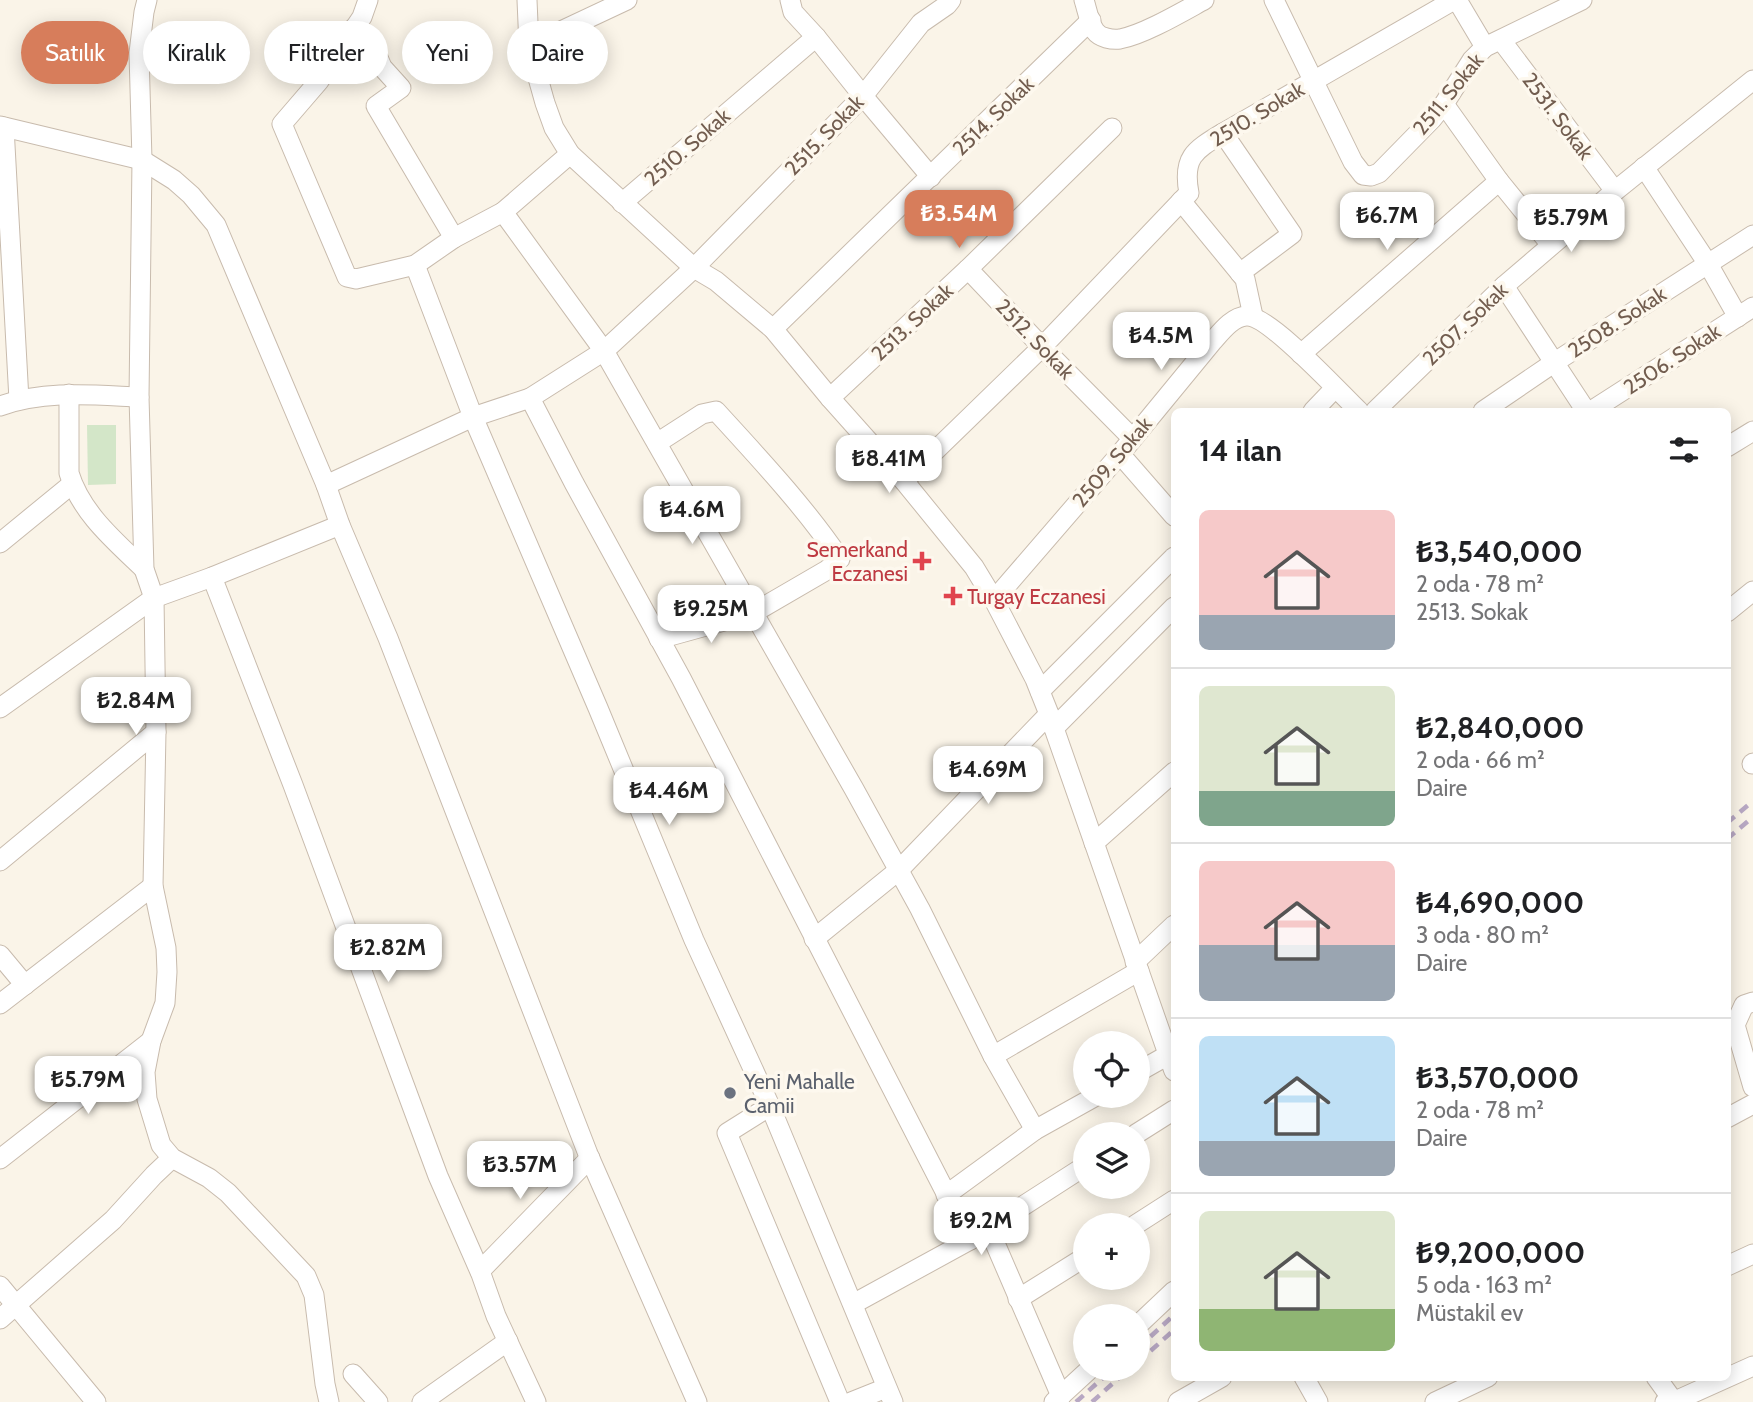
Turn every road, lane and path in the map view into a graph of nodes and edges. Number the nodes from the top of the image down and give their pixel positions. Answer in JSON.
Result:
{"nodes":[{"id":1,"x":147,"y":0,"type":"edge"},
{"id":2,"x":368,"y":0,"type":"edge"},
{"id":3,"x":527,"y":0,"type":"edge"},
{"id":4,"x":627,"y":0,"type":"edge"},
{"id":5,"x":790,"y":0,"type":"edge"},
{"id":6,"x":1084,"y":0,"type":"edge"},
{"id":7,"x":1203,"y":0,"type":"edge"},
{"id":8,"x":1274,"y":0,"type":"edge"},
{"id":9,"x":1455,"y":0,"type":"edge"},
{"id":10,"x":1583,"y":0,"type":"edge"},
{"id":11,"x":947,"y":2,"type":"edge"},
{"id":12,"x":1548,"y":7,"type":"edge"},
{"id":13,"x":1091,"y":20,"type":"junction"},
{"id":14,"x":359,"y":21,"type":"edge"},
{"id":15,"x":528,"y":21,"type":"edge"},
{"id":16,"x":582,"y":21,"type":"edge"},
{"id":17,"x":816,"y":37,"type":"junction"},
{"id":18,"x":1493,"y":44,"type":"junction"},
{"id":19,"x":388,"y":73,"type":"edge"},
{"id":20,"x":1314,"y":80,"type":"junction"},
{"id":21,"x":1753,"y":80,"type":"edge"},
{"id":22,"x":315,"y":84,"type":"edge"},
{"id":23,"x":540,"y":84,"type":"edge"},
{"id":24,"x":863,"y":96,"type":"junction"},
{"id":25,"x":1444,"y":104,"type":"junction"},
{"id":26,"x":2,"y":126,"type":"edge"},
{"id":27,"x":1112,"y":128,"type":"dead end"},
{"id":28,"x":1223,"y":133,"type":"junction"},
{"id":29,"x":570,"y":154,"type":"junction"},
{"id":30,"x":142,"y":160,"type":"junction"},
{"id":31,"x":1644,"y":167,"type":"junction"},
{"id":32,"x":931,"y":177,"type":"junction"},
{"id":33,"x":1499,"y":181,"type":"junction"},
{"id":34,"x":1615,"y":191,"type":"junction"},
{"id":35,"x":1181,"y":201,"type":"junction"},
{"id":36,"x":622,"y":202,"type":"junction"},
{"id":37,"x":503,"y":212,"type":"junction"},
{"id":38,"x":1753,"y":235,"type":"edge"},
{"id":39,"x":454,"y":238,"type":"junction"},
{"id":40,"x":1551,"y":245,"type":"junction"},
{"id":41,"x":1708,"y":264,"type":"junction"},
{"id":42,"x":415,"y":265,"type":"junction"},
{"id":43,"x":694,"y":268,"type":"junction"},
{"id":44,"x":968,"y":269,"type":"junction"},
{"id":45,"x":1240,"y":273,"type":"junction"},
{"id":46,"x":1504,"y":286,"type":"junction"},
{"id":47,"x":1746,"y":312,"type":"edge"},
{"id":48,"x":1253,"y":316,"type":"junction"},
{"id":49,"x":774,"y":329,"type":"junction"},
{"id":50,"x":1042,"y":347,"type":"junction"},
{"id":51,"x":604,"y":351,"type":"junction"},
{"id":52,"x":1301,"y":354,"type":"junction"},
{"id":53,"x":1555,"y":362,"type":"junction"},
{"id":54,"x":1335,"y":388,"type":"junction"},
{"id":55,"x":69,"y":394,"type":"junction"},
{"id":56,"x":139,"y":397,"type":"junction"},
{"id":57,"x":530,"y":398,"type":"junction"},
{"id":58,"x":830,"y":398,"type":"junction"},
{"id":59,"x":19,"y":400,"type":"junction"},
{"id":60,"x":0,"y":406,"type":"edge"},
{"id":61,"x":1316,"y":408,"type":"edge"},
{"id":62,"x":1356,"y":408,"type":"edge"},
{"id":63,"x":1378,"y":408,"type":"edge"},
{"id":64,"x":1487,"y":408,"type":"edge"},
{"id":65,"x":1587,"y":408,"type":"edge"},
{"id":66,"x":1594,"y":408,"type":"edge"},
{"id":67,"x":473,"y":416,"type":"junction"},
{"id":68,"x":1753,"y":431,"type":"edge"},
{"id":69,"x":1132,"y":438,"type":"junction"},
{"id":70,"x":657,"y":443,"type":"junction"},
{"id":71,"x":1731,"y":445,"type":"edge"},
{"id":72,"x":1120,"y":454,"type":"junction"},
{"id":73,"x":904,"y":481,"type":"junction"},
{"id":74,"x":72,"y":484,"type":"junction"},
{"id":75,"x":327,"y":485,"type":"junction"},
{"id":76,"x":1171,"y":513,"type":"edge"},
{"id":77,"x":340,"y":525,"type":"junction"},
{"id":78,"x":0,"y":543,"type":"edge"},
{"id":79,"x":1171,"y":561,"type":"edge"},
{"id":80,"x":144,"y":569,"type":"junction"},
{"id":81,"x":212,"y":578,"type":"junction"},
{"id":82,"x":1753,"y":591,"type":"edge"},
{"id":83,"x":153,"y":598,"type":"junction"},
{"id":84,"x":994,"y":600,"type":"junction"},
{"id":85,"x":1731,"y":609,"type":"edge"},
{"id":86,"x":1171,"y":610,"type":"edge"},
{"id":87,"x":753,"y":613,"type":"junction"},
{"id":88,"x":659,"y":639,"type":"junction"},
{"id":89,"x":1040,"y":691,"type":"junction"},
{"id":90,"x":0,"y":708,"type":"edge"},
{"id":91,"x":1051,"y":721,"type":"junction"},
{"id":92,"x":156,"y":732,"type":"junction"},
{"id":93,"x":1171,"y":775,"type":"edge"},
{"id":94,"x":1094,"y":844,"type":"junction"},
{"id":95,"x":0,"y":862,"type":"edge"},
{"id":96,"x":899,"y":870,"type":"junction"},
{"id":97,"x":153,"y":886,"type":"junction"},
{"id":98,"x":1171,"y":928,"type":"edge"},
{"id":99,"x":814,"y":939,"type":"junction"},
{"id":100,"x":0,"y":955,"type":"edge"},
{"id":101,"x":1137,"y":966,"type":"junction"},
{"id":102,"x":25,"y":985,"type":"junction"},
{"id":103,"x":1753,"y":1002,"type":"edge"},
{"id":104,"x":0,"y":1004,"type":"edge"},
{"id":105,"x":151,"y":1041,"type":"junction"},
{"id":106,"x":993,"y":1056,"type":"junction"},
{"id":107,"x":1171,"y":1063,"type":"edge"},
{"id":108,"x":1150,"y":1069,"type":"edge"},
{"id":109,"x":1753,"y":1087,"type":"edge"},
{"id":110,"x":1753,"y":1104,"type":"edge"},
{"id":111,"x":770,"y":1106,"type":"junction"},
{"id":112,"x":1074,"y":1108,"type":"edge"},
{"id":113,"x":1171,"y":1112,"type":"edge"},
{"id":114,"x":1731,"y":1116,"type":"edge"},
{"id":115,"x":1150,"y":1125,"type":"edge"},
{"id":116,"x":1035,"y":1130,"type":"junction"},
{"id":117,"x":172,"y":1158,"type":"junction"},
{"id":118,"x":590,"y":1158,"type":"junction"},
{"id":119,"x":0,"y":1159,"type":"edge"},
{"id":120,"x":1073,"y":1174,"type":"edge"},
{"id":121,"x":946,"y":1195,"type":"junction"},
{"id":122,"x":1171,"y":1202,"type":"edge"},
{"id":123,"x":1150,"y":1215,"type":"edge"},
{"id":124,"x":988,"y":1227,"type":"junction"},
{"id":125,"x":970,"y":1240,"type":"junction"},
{"id":126,"x":1753,"y":1254,"type":"edge"},
{"id":127,"x":1731,"y":1264,"type":"edge"},
{"id":128,"x":1073,"y":1265,"type":"edge"},
{"id":129,"x":480,"y":1271,"type":"junction"},
{"id":130,"x":0,"y":1286,"type":"edge"},
{"id":131,"x":1171,"y":1294,"type":"edge"},
{"id":132,"x":1018,"y":1299,"type":"junction"},
{"id":133,"x":853,"y":1304,"type":"junction"},
{"id":134,"x":16,"y":1306,"type":"junction"},
{"id":135,"x":1150,"y":1314,"type":"edge"},
{"id":136,"x":0,"y":1319,"type":"edge"},
{"id":137,"x":508,"y":1341,"type":"junction"},
{"id":138,"x":1753,"y":1366,"type":"edge"},
{"id":139,"x":353,"y":1374,"type":"dead end"},
{"id":140,"x":1731,"y":1376,"type":"edge"},
{"id":141,"x":1077,"y":1381,"type":"edge"},
{"id":142,"x":1215,"y":1381,"type":"edge"},
{"id":143,"x":1306,"y":1381,"type":"edge"},
{"id":144,"x":1480,"y":1381,"type":"edge"},
{"id":145,"x":1659,"y":1381,"type":"edge"},
{"id":146,"x":1720,"y":1381,"type":"edge"},
{"id":147,"x":889,"y":1395,"type":"edge"},
{"id":148,"x":1057,"y":1399,"type":"edge"},
{"id":149,"x":1668,"y":1400,"type":"edge"},
{"id":150,"x":96,"y":1402,"type":"edge"},
{"id":151,"x":329,"y":1402,"type":"edge"},
{"id":152,"x":378,"y":1402,"type":"edge"},
{"id":153,"x":422,"y":1402,"type":"edge"},
{"id":154,"x":536,"y":1402,"type":"edge"},
{"id":155,"x":697,"y":1402,"type":"edge"},
{"id":156,"x":840,"y":1402,"type":"edge"},
{"id":157,"x":851,"y":1402,"type":"edge"},
{"id":158,"x":1178,"y":1402,"type":"edge"},
{"id":159,"x":1318,"y":1402,"type":"edge"},
{"id":160,"x":1435,"y":1402,"type":"edge"}],
"edges":[{"from":1,"to":30,"type":"street"},
{"from":2,"to":14,"type":"street"},
{"from":3,"to":15,"type":"street"},
{"from":4,"to":16,"type":"street"},
{"from":5,"to":17,"type":"street"},
{"from":6,"to":13,"type":"street"},
{"from":7,"to":13,"type":"street"},
{"from":8,"to":20,"type":"street"},
{"from":9,"to":18,"type":"street","name":"2531. Sokak"},
{"from":9,"to":20,"type":"street","name":"2510. Sokak"},
{"from":10,"to":12,"type":"street"},
{"from":11,"to":24,"type":"street","name":"2515. Sokak"},
{"from":12,"to":18,"type":"street"},
{"from":13,"to":32,"type":"street","name":"2514. Sokak"},
{"from":17,"to":24,"type":"street"},
{"from":17,"to":36,"type":"street","name":"2510. Sokak"},
{"from":18,"to":25,"type":"street","name":"2511. Sokak"},
{"from":18,"to":34,"type":"street","name":"2531. Sokak"},
{"from":19,"to":39,"type":"street"},
{"from":20,"to":25,"type":"street","name":"2511. Sokak"},
{"from":20,"to":28,"type":"street","name":"2510. Sokak"},
{"from":21,"to":31,"type":"street","name":"2507. Sokak"},
{"from":22,"to":42,"type":"street"},
{"from":23,"to":29,"type":"street"},
{"from":24,"to":32,"type":"street"},
{"from":24,"to":43,"type":"street","name":"2515. Sokak"},
{"from":25,"to":33,"type":"street"},
{"from":26,"to":30,"type":"street"},
{"from":26,"to":59,"type":"street"},
{"from":27,"to":44,"type":"street","name":"2513. Sokak"},
{"from":28,"to":35,"type":"street","name":"2510. Sokak"},
{"from":28,"to":45,"type":"street"},
{"from":29,"to":36,"type":"street"},
{"from":29,"to":37,"type":"street"},
{"from":30,"to":56,"type":"street"},
{"from":30,"to":75,"type":"street"},
{"from":31,"to":34,"type":"street","name":"2507. Sokak"},
{"from":31,"to":41,"type":"street"},
{"from":32,"to":49,"type":"street","name":"2514. Sokak"},
{"from":33,"to":40,"type":"street"},
{"from":33,"to":52,"type":"street"},
{"from":34,"to":40,"type":"street","name":"2507. Sokak"},
{"from":35,"to":45,"type":"street"},
{"from":35,"to":50,"type":"street"},
{"from":36,"to":43,"type":"street"},
{"from":37,"to":39,"type":"street"},
{"from":37,"to":51,"type":"street"},
{"from":38,"to":41,"type":"street","name":"2508. Sokak"},
{"from":39,"to":42,"type":"street"},
{"from":40,"to":46,"type":"street","name":"2507. Sokak"},
{"from":41,"to":47,"type":"street"},
{"from":41,"to":53,"type":"street","name":"2508. Sokak"},
{"from":42,"to":67,"type":"street"},
{"from":43,"to":49,"type":"street"},
{"from":43,"to":51,"type":"street","name":"2515. Sokak"},
{"from":44,"to":50,"type":"street","name":"2512. Sokak"},
{"from":44,"to":58,"type":"street","name":"2513. Sokak"},
{"from":45,"to":48,"type":"street"},
{"from":46,"to":53,"type":"street"},
{"from":46,"to":63,"type":"street","name":"2507. Sokak"},
{"from":47,"to":66,"type":"street","name":"2506. Sokak"},
{"from":48,"to":52,"type":"street"},
{"from":48,"to":69,"type":"street","name":"2509. Sokak"},
{"from":49,"to":58,"type":"street"},
{"from":50,"to":69,"type":"street","name":"2512. Sokak"},
{"from":50,"to":73,"type":"street"},
{"from":51,"to":57,"type":"street","name":"2515. Sokak"},
{"from":51,"to":70,"type":"street"},
{"from":52,"to":54,"type":"street"},
{"from":53,"to":64,"type":"street","name":"2508. Sokak"},
{"from":53,"to":65,"type":"street"},
{"from":54,"to":61,"type":"street"},
{"from":54,"to":62,"type":"street"},
{"from":55,"to":56,"type":"street"},
{"from":55,"to":59,"type":"street"},
{"from":55,"to":74,"type":"street"},
{"from":56,"to":80,"type":"street"},
{"from":57,"to":67,"type":"street","name":"2515. Sokak"},
{"from":57,"to":88,"type":"street"},
{"from":58,"to":73,"type":"street"},
{"from":59,"to":60,"type":"street"},
{"from":67,"to":75,"type":"street","name":"2515. Sokak"},
{"from":67,"to":111,"type":"street"},
{"from":68,"to":71,"type":"street"},
{"from":69,"to":72,"type":"street","name":"2509. Sokak"},
{"from":70,"to":87,"type":"street"},
{"from":70,"to":87,"type":"street"},
{"from":72,"to":76,"type":"street"},
{"from":72,"to":84,"type":"street","name":"2509. Sokak"},
{"from":73,"to":84,"type":"street"},
{"from":74,"to":78,"type":"street"},
{"from":74,"to":80,"type":"street"},
{"from":75,"to":77,"type":"street"},
{"from":77,"to":81,"type":"street"},
{"from":77,"to":118,"type":"street"},
{"from":79,"to":89,"type":"street"},
{"from":80,"to":83,"type":"street"},
{"from":81,"to":83,"type":"street"},
{"from":81,"to":129,"type":"street"},
{"from":82,"to":85,"type":"street"},
{"from":83,"to":90,"type":"street"},
{"from":83,"to":92,"type":"street"},
{"from":84,"to":89,"type":"street"},
{"from":86,"to":91,"type":"street"},
{"from":87,"to":88,"type":"street"},
{"from":87,"to":96,"type":"street"},
{"from":88,"to":99,"type":"street"},
{"from":89,"to":91,"type":"street"},
{"from":91,"to":94,"type":"street"},
{"from":91,"to":96,"type":"street"},
{"from":92,"to":95,"type":"street"},
{"from":92,"to":97,"type":"street"},
{"from":93,"to":94,"type":"street"},
{"from":94,"to":101,"type":"street"},
{"from":96,"to":99,"type":"street"},
{"from":96,"to":106,"type":"street"},
{"from":97,"to":102,"type":"street"},
{"from":97,"to":105,"type":"street"},
{"from":98,"to":101,"type":"street"},
{"from":99,"to":121,"type":"street"},
{"from":100,"to":102,"type":"street"},
{"from":101,"to":106,"type":"street"},
{"from":101,"to":107,"type":"street"},
{"from":102,"to":104,"type":"street"},
{"from":103,"to":109,"type":"street"},
{"from":105,"to":117,"type":"street"},
{"from":105,"to":119,"type":"street"},
{"from":106,"to":116,"type":"street"},
{"from":107,"to":108,"type":"street"},
{"from":110,"to":114,"type":"street"},
{"from":111,"to":133,"type":"street"},
{"from":111,"to":156,"type":"street"},
{"from":112,"to":116,"type":"street"},
{"from":113,"to":115,"type":"street"},
{"from":116,"to":121,"type":"street"},
{"from":117,"to":134,"type":"street"},
{"from":117,"to":151,"type":"street"},
{"from":118,"to":129,"type":"street"},
{"from":118,"to":155,"type":"street"},
{"from":120,"to":124,"type":"street"},
{"from":121,"to":125,"type":"street"},
{"from":122,"to":123,"type":"street"},
{"from":124,"to":125,"type":"street"},
{"from":124,"to":132,"type":"street"},
{"from":125,"to":133,"type":"street"},
{"from":126,"to":127,"type":"street"},
{"from":128,"to":132,"type":"street"},
{"from":129,"to":137,"type":"street"},
{"from":130,"to":134,"type":"street"},
{"from":131,"to":135,"type":"street"},
{"from":132,"to":148,"type":"street"},
{"from":133,"to":147,"type":"street"},
{"from":134,"to":136,"type":"street"},
{"from":134,"to":150,"type":"street"},
{"from":137,"to":153,"type":"street"},
{"from":137,"to":154,"type":"street"},
{"from":138,"to":140,"type":"street"},
{"from":139,"to":152,"type":"street"},
{"from":141,"to":148,"type":"street"},
{"from":142,"to":158,"type":"street"},
{"from":143,"to":159,"type":"street"},
{"from":144,"to":160,"type":"street"},
{"from":145,"to":149,"type":"street"},
{"from":146,"to":149,"type":"street"},
{"from":147,"to":157,"type":"street"}]}
